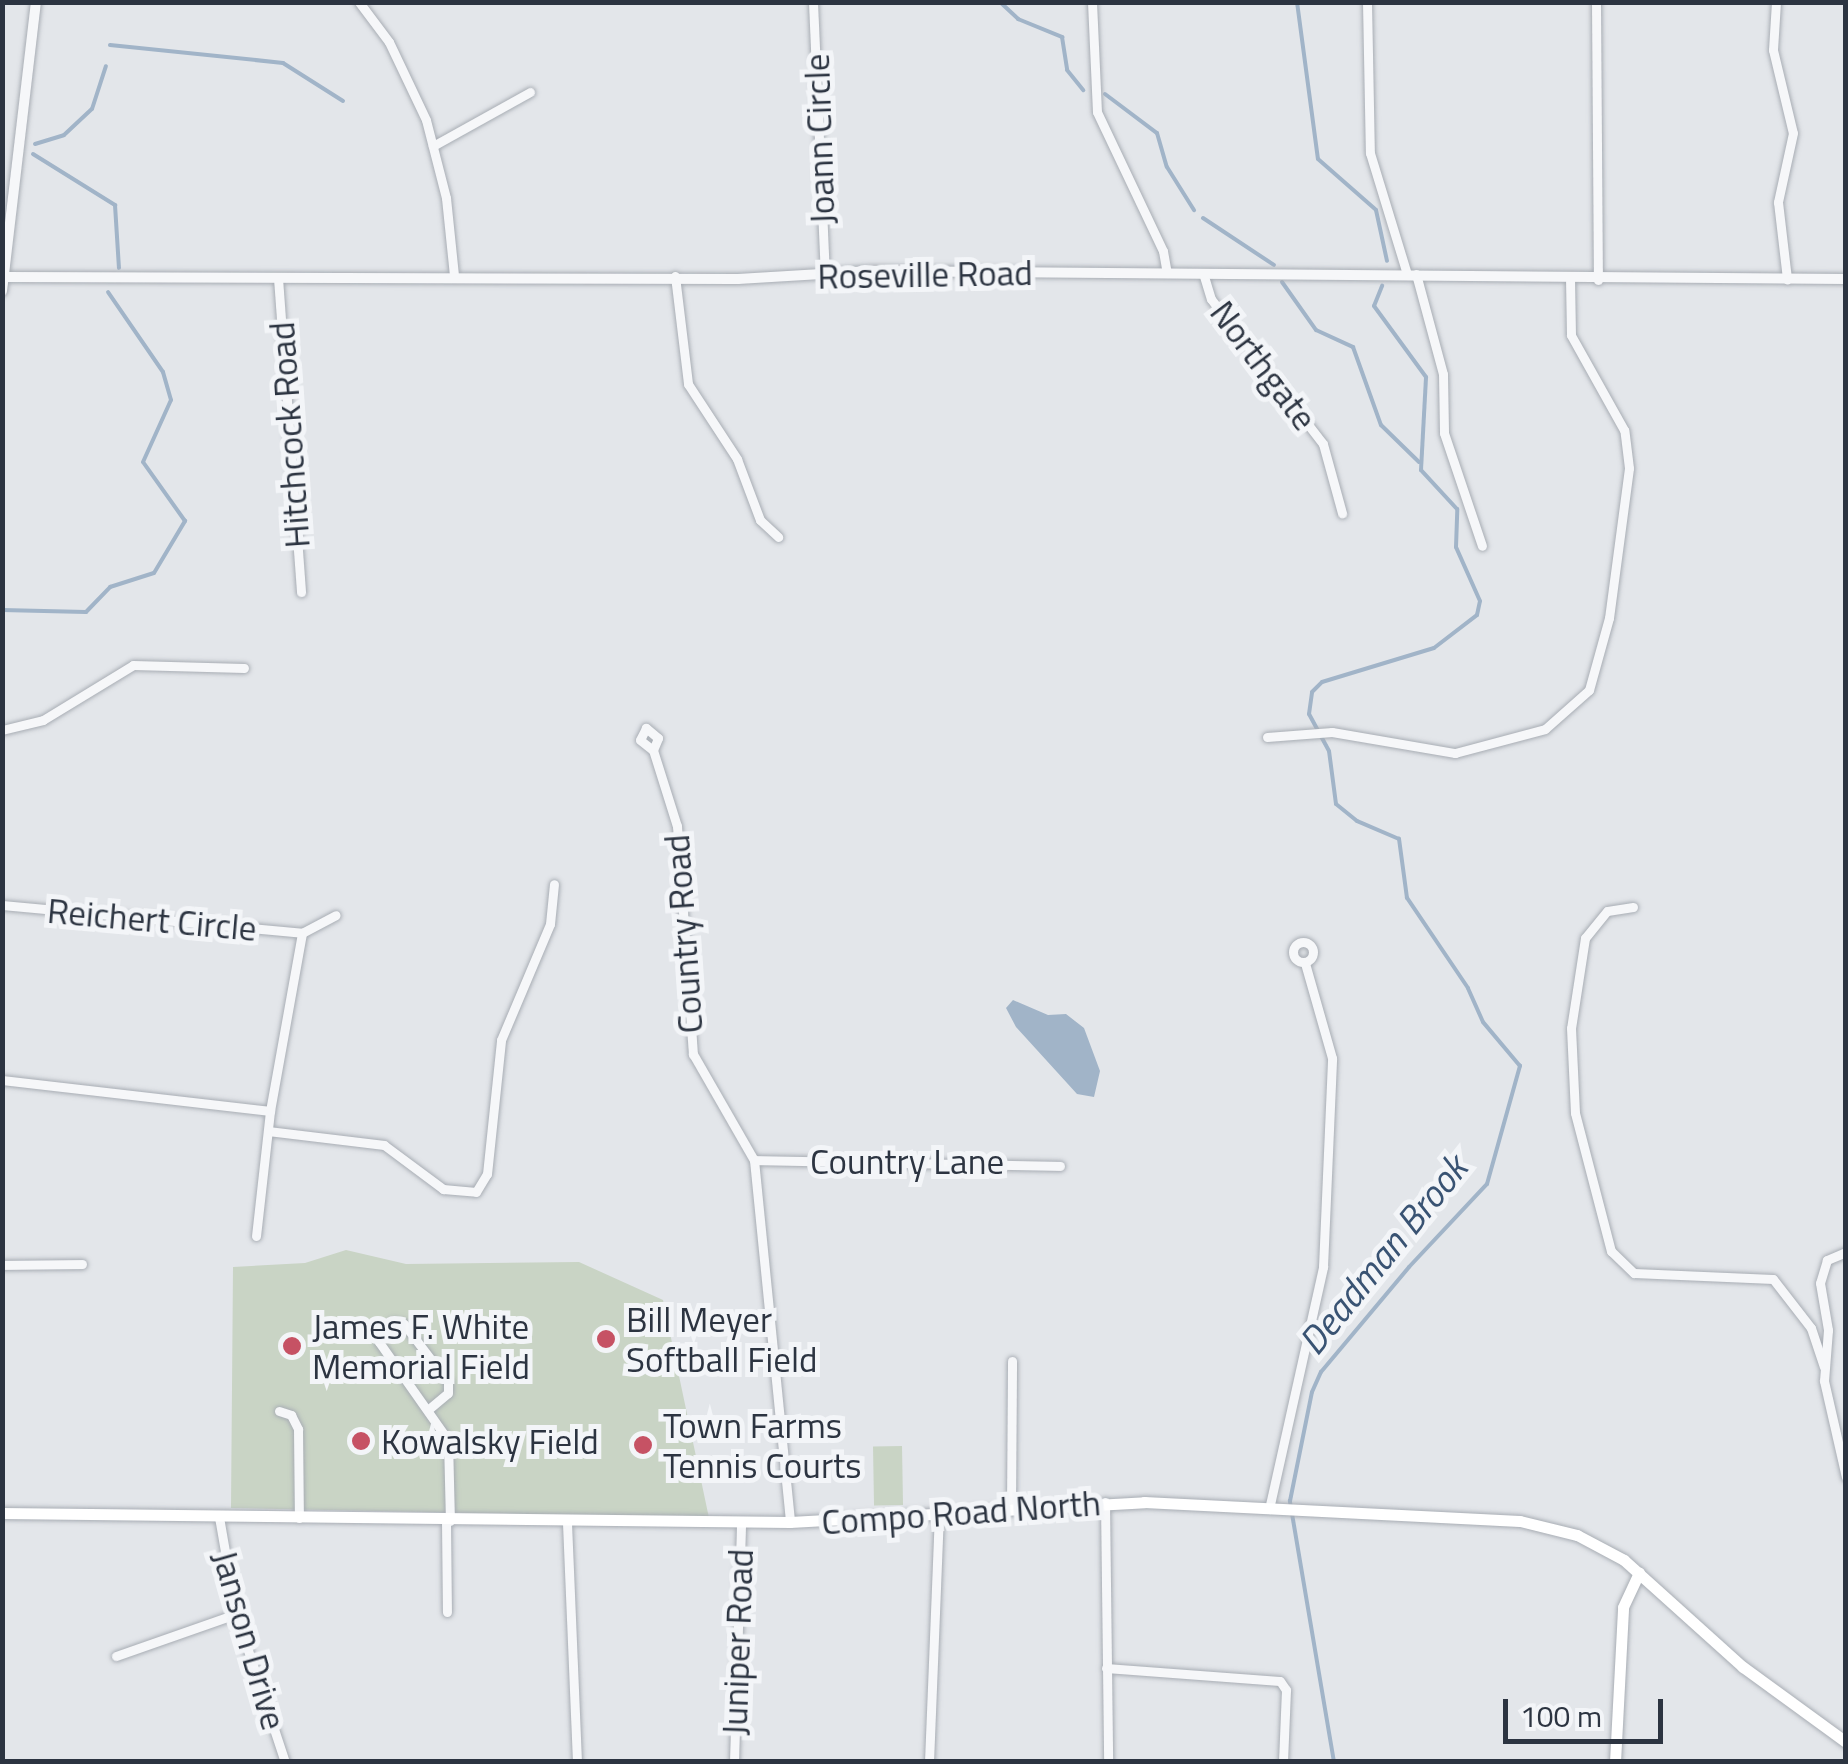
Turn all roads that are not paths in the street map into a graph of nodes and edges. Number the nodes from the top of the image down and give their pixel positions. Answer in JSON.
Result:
{"nodes":[{"id":1,"x":36,"y":2,"type":"edge"},
{"id":2,"x":360,"y":2,"type":"edge"},
{"id":3,"x":813,"y":2,"type":"edge"},
{"id":4,"x":1092,"y":2,"type":"edge"},
{"id":5,"x":1366,"y":2,"type":"edge"},
{"id":6,"x":1596,"y":2,"type":"edge"},
{"id":7,"x":1776,"y":2,"type":"edge"},
{"id":8,"x":530,"y":92,"type":"dead end"},
{"id":9,"x":433,"y":146,"type":"junction"},
{"id":10,"x":1168,"y":273,"type":"junction"},
{"id":11,"x":1203,"y":273,"type":"junction"},
{"id":12,"x":1411,"y":274,"type":"junction"},
{"id":13,"x":825,"y":275,"type":"junction"},
{"id":14,"x":454,"y":276,"type":"junction"},
{"id":15,"x":675,"y":276,"type":"junction"},
{"id":16,"x":4,"y":277,"type":"edge"},
{"id":17,"x":278,"y":278,"type":"junction"},
{"id":18,"x":1786,"y":279,"type":"junction"},
{"id":19,"x":1846,"y":279,"type":"edge"},
{"id":20,"x":1570,"y":280,"type":"junction"},
{"id":21,"x":1598,"y":280,"type":"junction"},
{"id":22,"x":2,"y":291,"type":"edge"},
{"id":23,"x":1342,"y":513,"type":"dead end"},
{"id":24,"x":778,"y":538,"type":"dead end"},
{"id":25,"x":1482,"y":546,"type":"dead end"},
{"id":26,"x":301,"y":592,"type":"dead end"},
{"id":27,"x":244,"y":668,"type":"dead end"},
{"id":28,"x":2,"y":730,"type":"edge"},
{"id":29,"x":1268,"y":737,"type":"dead end"},
{"id":30,"x":653,"y":750,"type":"dead end"},
{"id":31,"x":554,"y":884,"type":"dead end"},
{"id":32,"x":2,"y":904,"type":"edge"},
{"id":33,"x":1633,"y":907,"type":"dead end"},
{"id":34,"x":336,"y":915,"type":"dead end"},
{"id":35,"x":302,"y":933,"type":"junction"},
{"id":36,"x":1305,"y":963,"type":"dead end"},
{"id":37,"x":2,"y":1080,"type":"edge"},
{"id":38,"x":270,"y":1111,"type":"junction"},
{"id":39,"x":268,"y":1131,"type":"junction"},
{"id":40,"x":754,"y":1160,"type":"junction"},
{"id":41,"x":1060,"y":1166,"type":"dead end"},
{"id":42,"x":256,"y":1236,"type":"dead end"},
{"id":43,"x":1846,"y":1252,"type":"edge"},
{"id":44,"x":2,"y":1264,"type":"edge"},
{"id":45,"x":82,"y":1264,"type":"dead end"},
{"id":46,"x":1012,"y":1361,"type":"dead end"},
{"id":47,"x":1824,"y":1366,"type":"junction"},
{"id":48,"x":430,"y":1408,"type":"junction"},
{"id":49,"x":279,"y":1411,"type":"dead end"},
{"id":50,"x":1846,"y":1477,"type":"edge"},
{"id":51,"x":1105,"y":1502,"type":"junction"},
{"id":52,"x":1269,"y":1509,"type":"junction"},
{"id":53,"x":1011,"y":1510,"type":"junction"},
{"id":54,"x":2,"y":1513,"type":"edge"},
{"id":55,"x":219,"y":1517,"type":"junction"},
{"id":56,"x":298,"y":1518,"type":"junction"},
{"id":57,"x":939,"y":1518,"type":"junction"},
{"id":58,"x":448,"y":1521,"type":"junction"},
{"id":59,"x":741,"y":1522,"type":"junction"},
{"id":60,"x":790,"y":1522,"type":"junction"},
{"id":61,"x":567,"y":1523,"type":"junction"},
{"id":62,"x":1639,"y":1572,"type":"junction"},
{"id":63,"x":448,"y":1612,"type":"dead end"},
{"id":64,"x":236,"y":1614,"type":"junction"},
{"id":65,"x":116,"y":1656,"type":"dead end"},
{"id":66,"x":1106,"y":1668,"type":"junction"},
{"id":67,"x":1846,"y":1742,"type":"edge"},
{"id":68,"x":285,"y":1762,"type":"edge"},
{"id":69,"x":576,"y":1762,"type":"edge"},
{"id":70,"x":734,"y":1762,"type":"edge"},
{"id":71,"x":929,"y":1762,"type":"edge"},
{"id":72,"x":1108,"y":1762,"type":"edge"},
{"id":73,"x":1283,"y":1762,"type":"edge"},
{"id":74,"x":1614,"y":1762,"type":"edge"}],
"edges":[{"from":1,"to":16,"type":"street"},
{"from":2,"to":9,"type":"street"},
{"from":3,"to":13,"type":"street","name":"Joann Circle"},
{"from":4,"to":10,"type":"street"},
{"from":5,"to":12,"type":"street"},
{"from":6,"to":21,"type":"street"},
{"from":7,"to":18,"type":"street"},
{"from":8,"to":9,"type":"street"},
{"from":9,"to":14,"type":"street"},
{"from":10,"to":11,"type":"street","name":"Roseville Road"},
{"from":10,"to":13,"type":"street","name":"Roseville Road"},
{"from":11,"to":12,"type":"street","name":"Roseville Road"},
{"from":11,"to":23,"type":"street","name":"Northgate"},
{"from":12,"to":20,"type":"street","name":"Roseville Road"},
{"from":12,"to":25,"type":"street"},
{"from":13,"to":15,"type":"street","name":"Roseville Road"},
{"from":14,"to":15,"type":"street","name":"Roseville Road"},
{"from":14,"to":17,"type":"street","name":"Roseville Road"},
{"from":15,"to":24,"type":"street"},
{"from":16,"to":17,"type":"street","name":"Roseville Road"},
{"from":16,"to":22,"type":"street"},
{"from":17,"to":26,"type":"street","name":"Hitchcock Road"},
{"from":18,"to":19,"type":"street","name":"Roseville Road"},
{"from":18,"to":21,"type":"street","name":"Roseville Road"},
{"from":20,"to":21,"type":"street","name":"Roseville Road"},
{"from":20,"to":29,"type":"street"},
{"from":27,"to":28,"type":"street"},
{"from":30,"to":40,"type":"street","name":"Country Road"},
{"from":31,"to":39,"type":"street"},
{"from":32,"to":35,"type":"street","name":"Reichert Circle"},
{"from":33,"to":47,"type":"street"},
{"from":34,"to":35,"type":"street","name":"Reichert Circle"},
{"from":35,"to":38,"type":"street","name":"Reichert Circle"},
{"from":36,"to":52,"type":"street"},
{"from":37,"to":38,"type":"street"},
{"from":38,"to":39,"type":"street","name":"Reichert Circle"},
{"from":39,"to":42,"type":"street","name":"Reichert Circle"},
{"from":40,"to":41,"type":"street","name":"Country Lane"},
{"from":40,"to":60,"type":"street","name":"Country Road"},
{"from":43,"to":47,"type":"street"},
{"from":44,"to":45,"type":"street"},
{"from":46,"to":53,"type":"street"},
{"from":47,"to":50,"type":"street"},
{"from":48,"to":48,"type":"street"},
{"from":48,"to":58,"type":"street"},
{"from":49,"to":56,"type":"street"},
{"from":51,"to":52,"type":"main road","name":"Compo Road North"},
{"from":51,"to":53,"type":"main road","name":"Compo Road North"},
{"from":51,"to":66,"type":"street"},
{"from":52,"to":62,"type":"main road","name":"Compo Road North"},
{"from":53,"to":57,"type":"main road","name":"Compo Road North"},
{"from":54,"to":55,"type":"main road","name":"Compo Road North"},
{"from":55,"to":56,"type":"main road","name":"Compo Road North"},
{"from":55,"to":64,"type":"street","name":"Janson Drive"},
{"from":56,"to":58,"type":"main road","name":"Compo Road North"},
{"from":57,"to":60,"type":"main road","name":"Compo Road North"},
{"from":57,"to":71,"type":"street"},
{"from":58,"to":61,"type":"main road","name":"Compo Road North"},
{"from":58,"to":63,"type":"street"},
{"from":59,"to":60,"type":"main road","name":"Compo Road North"},
{"from":59,"to":61,"type":"main road","name":"Compo Road North"},
{"from":59,"to":70,"type":"street","name":"Juniper Road"},
{"from":61,"to":69,"type":"street"},
{"from":62,"to":67,"type":"main road","name":"Compo Road North"},
{"from":62,"to":74,"type":"main road"},
{"from":64,"to":65,"type":"street"},
{"from":64,"to":68,"type":"street","name":"Janson Drive"},
{"from":66,"to":72,"type":"street"},
{"from":66,"to":73,"type":"street"}]}
